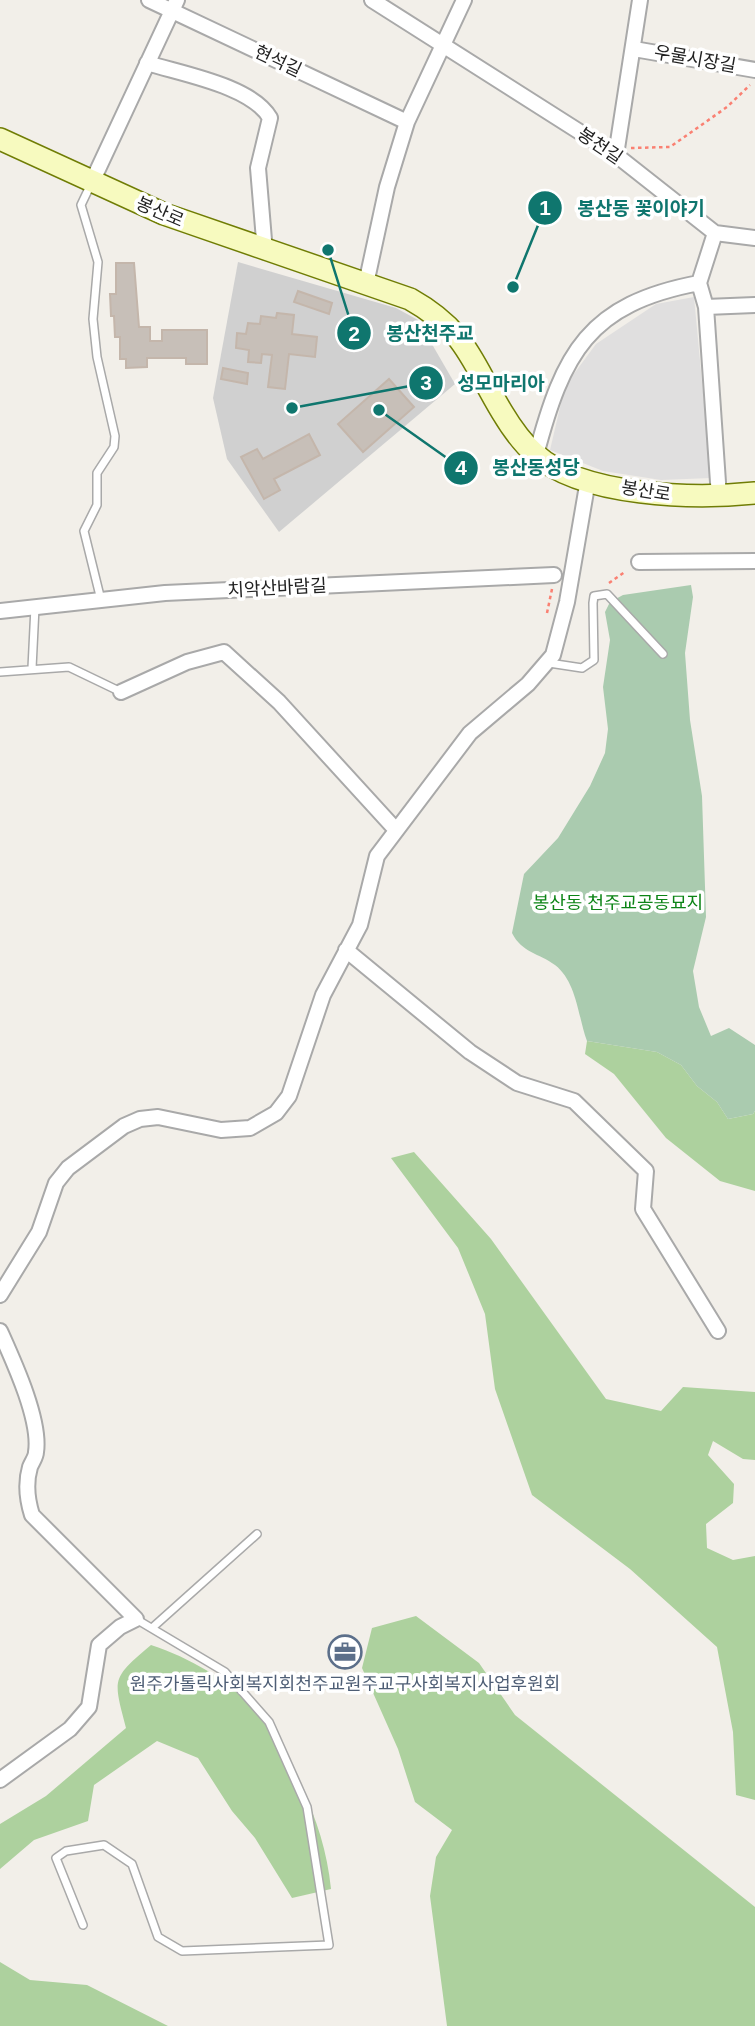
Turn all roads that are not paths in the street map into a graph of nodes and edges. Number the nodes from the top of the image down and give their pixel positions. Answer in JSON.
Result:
{"nodes":[{"id":1,"x":149,"y":0,"type":"edge"},
{"id":2,"x":372,"y":0,"type":"edge"},
{"id":3,"x":464,"y":0,"type":"edge"},
{"id":4,"x":640,"y":0,"type":"edge"},
{"id":5,"x":175,"y":5,"type":"edge"},
{"id":6,"x":444,"y":45,"type":"junction"},
{"id":7,"x":634,"y":49,"type":"junction"},
{"id":8,"x":147,"y":63,"type":"junction"},
{"id":9,"x":755,"y":70,"type":"edge"},
{"id":10,"x":407,"y":122,"type":"junction"},
{"id":11,"x":0,"y":139,"type":"edge"},
{"id":12,"x":615,"y":155,"type":"junction"},
{"id":13,"x":92,"y":182,"type":"junction"},
{"id":14,"x":715,"y":233,"type":"junction"},
{"id":15,"x":755,"y":238,"type":"edge"},
{"id":16,"x":265,"y":252,"type":"junction"},
{"id":17,"x":699,"y":283,"type":"junction"},
{"id":18,"x":366,"y":284,"type":"junction"},
{"id":19,"x":755,"y":305,"type":"edge"},
{"id":20,"x":706,"y":307,"type":"junction"},
{"id":21,"x":536,"y":455,"type":"junction"},
{"id":22,"x":588,"y":480,"type":"junction"},
{"id":23,"x":755,"y":494,"type":"edge"},
{"id":24,"x":719,"y":497,"type":"junction"},
{"id":25,"x":755,"y":561,"type":"edge"},
{"id":26,"x":639,"y":562,"type":"road end"},
{"id":27,"x":554,"y":575,"type":"dead end"},
{"id":28,"x":101,"y":600,"type":"junction"},
{"id":29,"x":35,"y":607,"type":"junction"},
{"id":30,"x":0,"y":611,"type":"edge"},
{"id":31,"x":663,"y":654,"type":"dead end"},
{"id":32,"x":549,"y":663,"type":"junction"},
{"id":33,"x":32,"y":668,"type":"junction"},
{"id":34,"x":0,"y":672,"type":"edge"},
{"id":35,"x":121,"y":692,"type":"joint"},
{"id":36,"x":396,"y":830,"type":"junction"},
{"id":37,"x":346,"y":950,"type":"junction"},
{"id":38,"x":0,"y":1296,"type":"edge"},
{"id":39,"x":0,"y":1331,"type":"edge"},
{"id":40,"x":718,"y":1331,"type":"dead end"},
{"id":41,"x":257,"y":1534,"type":"dead end"},
{"id":42,"x":136,"y":1619,"type":"junction"},
{"id":43,"x":152,"y":1628,"type":"junction"},
{"id":44,"x":0,"y":1780,"type":"edge"},
{"id":45,"x":83,"y":1924,"type":"dead end"}],
"edges":[{"from":1,"to":5,"type":"street","name":"현석길"},
{"from":2,"to":6,"type":"street","name":"봉천길"},
{"from":3,"to":6,"type":"street"},
{"from":4,"to":7,"type":"street"},
{"from":5,"to":8,"type":"street"},
{"from":5,"to":10,"type":"street","name":"현석길"},
{"from":6,"to":10,"type":"street"},
{"from":6,"to":12,"type":"street","name":"봉천길"},
{"from":7,"to":9,"type":"street","name":"우물시장길"},
{"from":7,"to":12,"type":"street"},
{"from":8,"to":13,"type":"street"},
{"from":8,"to":16,"type":"street"},
{"from":10,"to":18,"type":"street"},
{"from":11,"to":13,"type":"street","name":"봉산로"},
{"from":12,"to":14,"type":"street","name":"봉천길"},
{"from":13,"to":16,"type":"street","name":"봉산로"},
{"from":13,"to":28,"type":"lane"},
{"from":14,"to":15,"type":"street"},
{"from":14,"to":17,"type":"street"},
{"from":16,"to":18,"type":"street","name":"봉산로"},
{"from":17,"to":20,"type":"street"},
{"from":17,"to":21,"type":"street"},
{"from":18,"to":21,"type":"street","name":"봉산로"},
{"from":19,"to":20,"type":"street"},
{"from":20,"to":24,"type":"street"},
{"from":21,"to":22,"type":"street","name":"봉산로"},
{"from":22,"to":24,"type":"street","name":"봉산로"},
{"from":22,"to":32,"type":"street"},
{"from":23,"to":24,"type":"street","name":"봉산로"},
{"from":25,"to":26,"type":"street"},
{"from":27,"to":28,"type":"street","name":"치악산바람길"},
{"from":28,"to":29,"type":"street","name":"치악산바람길"},
{"from":29,"to":30,"type":"street","name":"치악산바람길"},
{"from":29,"to":33,"type":"lane"},
{"from":31,"to":32,"type":"lane"},
{"from":32,"to":36,"type":"street"},
{"from":33,"to":34,"type":"lane"},
{"from":33,"to":35,"type":"lane"},
{"from":35,"to":36,"type":"street"},
{"from":36,"to":37,"type":"street"},
{"from":37,"to":38,"type":"street"},
{"from":37,"to":40,"type":"street"},
{"from":39,"to":42,"type":"street"},
{"from":41,"to":43,"type":"lane"},
{"from":42,"to":43,"type":"lane"},
{"from":42,"to":44,"type":"street"},
{"from":43,"to":45,"type":"lane"}]}
